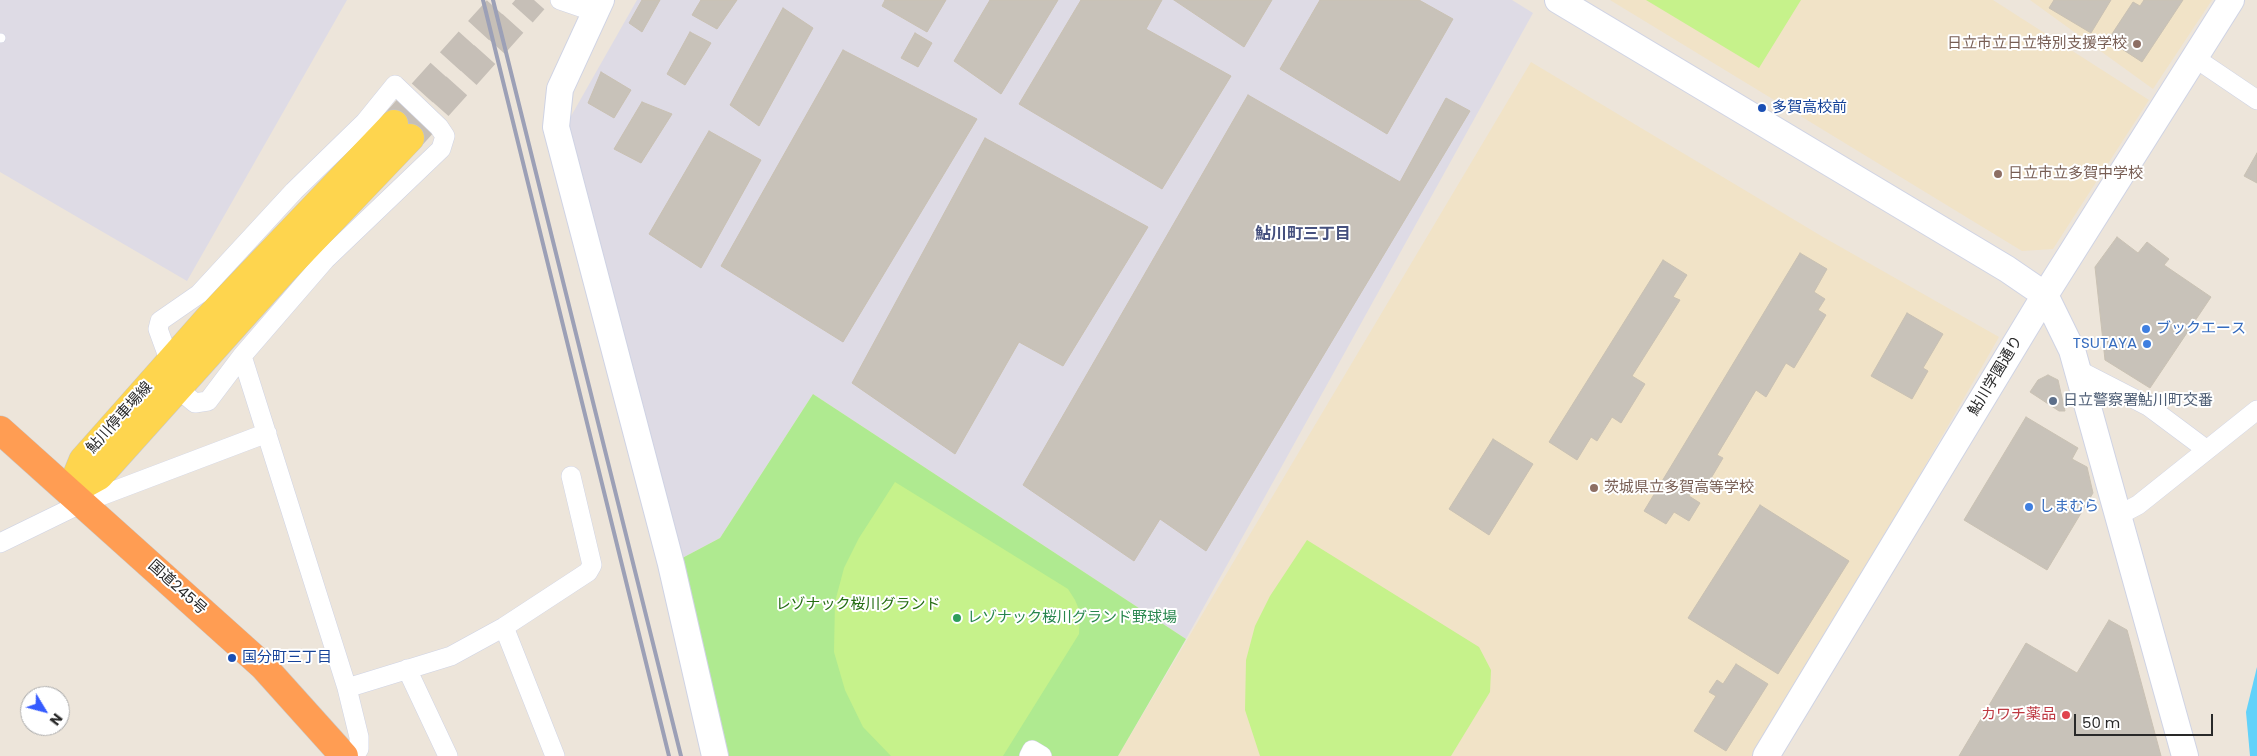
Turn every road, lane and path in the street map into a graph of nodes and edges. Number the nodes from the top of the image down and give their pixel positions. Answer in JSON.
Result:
{"nodes":[{"id":1,"x":560,"y":0,"type":"edge"},
{"id":2,"x":1558,"y":0,"type":"edge"},
{"id":3,"x":2231,"y":0,"type":"edge"},
{"id":4,"x":598,"y":6,"type":"edge"},
{"id":5,"x":2195,"y":58,"type":"junction"},
{"id":6,"x":2257,"y":100,"type":"edge"},
{"id":7,"x":2045,"y":295,"type":"junction"},
{"id":8,"x":242,"y":356,"type":"junction"},
{"id":9,"x":170,"y":362,"type":"junction"},
{"id":10,"x":2078,"y":370,"type":"junction"},
{"id":11,"x":177,"y":388,"type":"junction"},
{"id":12,"x":2257,"y":410,"type":"edge"},
{"id":13,"x":0,"y":430,"type":"edge"},
{"id":14,"x":266,"y":433,"type":"junction"},
{"id":15,"x":2207,"y":450,"type":"junction"},
{"id":16,"x":571,"y":476,"type":"dead end"},
{"id":17,"x":76,"y":497,"type":"junction"},
{"id":18,"x":2119,"y":515,"type":"junction"},
{"id":19,"x":0,"y":544,"type":"edge"},
{"id":20,"x":504,"y":627,"type":"junction"},
{"id":21,"x":408,"y":669,"type":"junction"},
{"id":22,"x":347,"y":688,"type":"junction"},
{"id":23,"x":552,"y":755,"type":"edge"},
{"id":24,"x":1771,"y":755,"type":"edge"},
{"id":25,"x":344,"y":756,"type":"edge"},
{"id":26,"x":353,"y":756,"type":"edge"},
{"id":27,"x":448,"y":756,"type":"edge"},
{"id":28,"x":715,"y":756,"type":"edge"},
{"id":29,"x":1028,"y":756,"type":"edge"},
{"id":30,"x":1042,"y":756,"type":"edge"},
{"id":31,"x":2184,"y":756,"type":"edge"}],
"edges":[{"from":1,"to":4,"type":"street"},
{"from":2,"to":7,"type":"street"},
{"from":3,"to":5,"type":"street","name":"鮎川学園通り"},
{"from":4,"to":28,"type":"street"},
{"from":5,"to":6,"type":"street"},
{"from":5,"to":7,"type":"street","name":"鮎川学園通り"},
{"from":7,"to":10,"type":"street"},
{"from":7,"to":24,"type":"street","name":"鮎川学園通り"},
{"from":8,"to":9,"type":"street"},
{"from":8,"to":11,"type":"street"},
{"from":8,"to":14,"type":"street"},
{"from":9,"to":11,"type":"main road","name":"鮎川停車場線"},
{"from":9,"to":17,"type":"main road","name":"鮎川停車場線"},
{"from":10,"to":15,"type":"street"},
{"from":10,"to":18,"type":"street"},
{"from":11,"to":17,"type":"main road","name":"鮎川停車場線"},
{"from":12,"to":15,"type":"street"},
{"from":13,"to":17,"type":"highway","name":"国道245号"},
{"from":14,"to":17,"type":"street"},
{"from":14,"to":22,"type":"street"},
{"from":15,"to":18,"type":"street"},
{"from":16,"to":20,"type":"street"},
{"from":17,"to":19,"type":"street"},
{"from":17,"to":25,"type":"highway","name":"国道245号"},
{"from":18,"to":31,"type":"street"},
{"from":20,"to":21,"type":"street"},
{"from":20,"to":23,"type":"street"},
{"from":21,"to":22,"type":"street"},
{"from":21,"to":27,"type":"street"},
{"from":22,"to":26,"type":"street"},
{"from":29,"to":30,"type":"street"}]}
